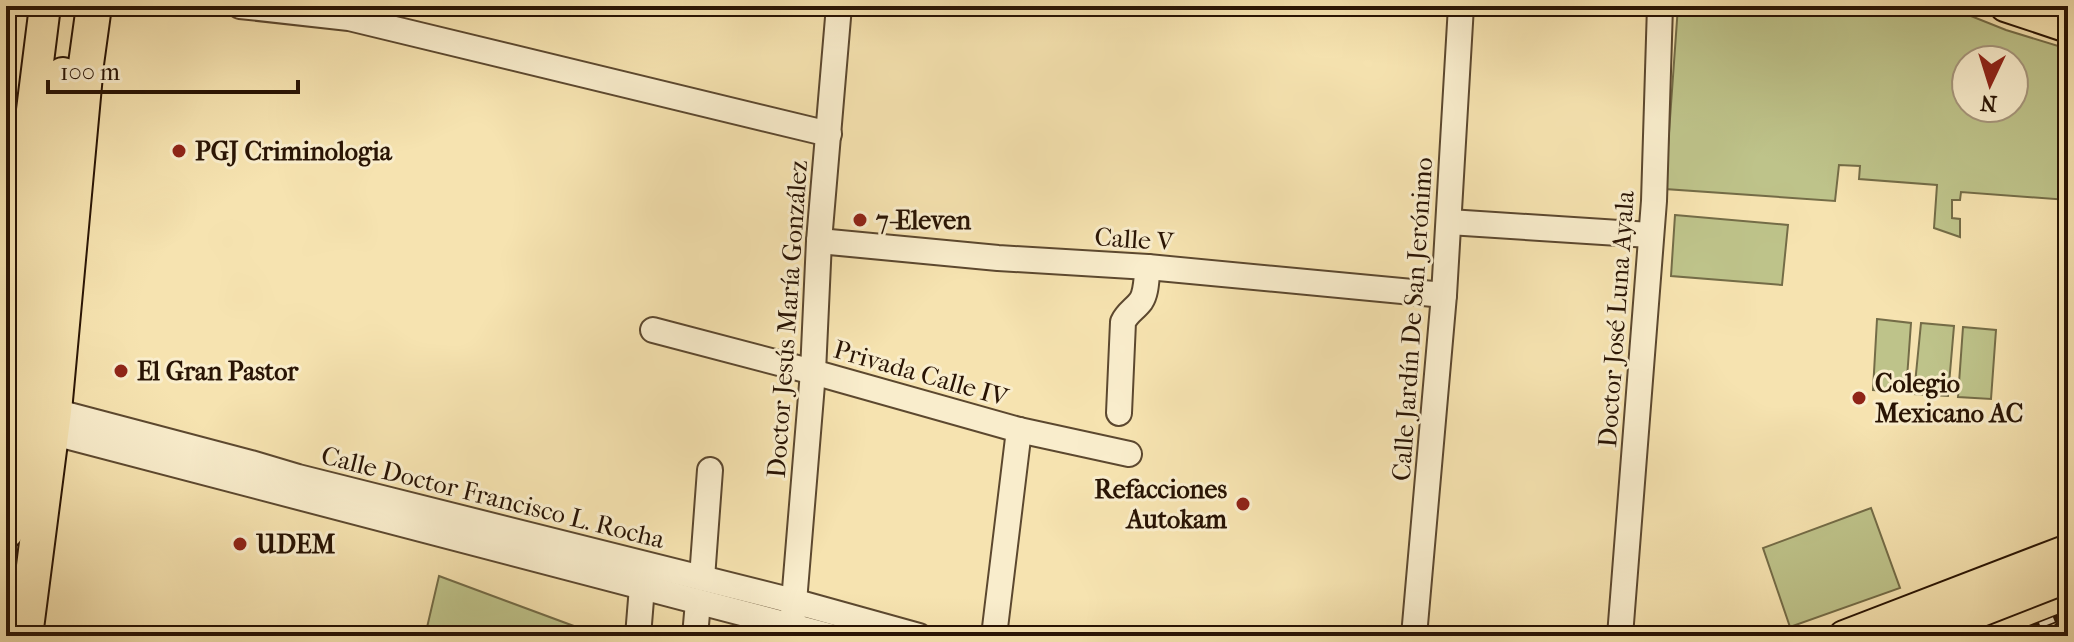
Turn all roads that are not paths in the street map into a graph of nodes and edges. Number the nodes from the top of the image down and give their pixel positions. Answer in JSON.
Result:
{"nodes":[{"id":1,"x":45,"y":6,"type":"edge"},
{"id":2,"x":72,"y":6,"type":"edge"},
{"id":3,"x":94,"y":6,"type":"edge"},
{"id":4,"x":240,"y":6,"type":"edge"},
{"id":5,"x":839,"y":6,"type":"edge"},
{"id":6,"x":1461,"y":6,"type":"edge"},
{"id":7,"x":1660,"y":6,"type":"edge"},
{"id":8,"x":2005,"y":6,"type":"edge"},
{"id":9,"x":2068,"y":27,"type":"edge"},
{"id":10,"x":829,"y":134,"type":"junction"},
{"id":11,"x":15,"y":170,"type":"edge"},
{"id":12,"x":1449,"y":222,"type":"junction"},
{"id":13,"x":1650,"y":235,"type":"junction"},
{"id":14,"x":819,"y":241,"type":"junction"},
{"id":15,"x":1148,"y":267,"type":"junction"},
{"id":16,"x":1444,"y":295,"type":"junction"},
{"id":17,"x":6,"y":318,"type":"edge"},
{"id":18,"x":653,"y":330,"type":"dead end"},
{"id":19,"x":813,"y":372,"type":"junction"},
{"id":20,"x":1119,"y":413,"type":"dead end"},
{"id":21,"x":52,"y":422,"type":"junction"},
{"id":22,"x":1019,"y":430,"type":"junction"},
{"id":23,"x":1129,"y":454,"type":"dead end"},
{"id":24,"x":710,"y":470,"type":"dead end"},
{"id":25,"x":349,"y":500,"type":"junction"},
{"id":26,"x":6,"y":531,"type":"edge"},
{"id":27,"x":2068,"y":550,"type":"edge"},
{"id":28,"x":2068,"y":577,"type":"edge"},
{"id":29,"x":642,"y":587,"type":"junction"},
{"id":30,"x":700,"y":590,"type":"junction"},
{"id":31,"x":793,"y":601,"type":"junction"},
{"id":32,"x":792,"y":631,"type":"edge"},
{"id":33,"x":25,"y":636,"type":"edge"},
{"id":34,"x":638,"y":636,"type":"edge"},
{"id":35,"x":695,"y":636,"type":"edge"},
{"id":36,"x":830,"y":636,"type":"edge"},
{"id":37,"x":919,"y":636,"type":"edge"},
{"id":38,"x":994,"y":636,"type":"edge"},
{"id":39,"x":1414,"y":636,"type":"edge"},
{"id":40,"x":1620,"y":636,"type":"edge"},
{"id":41,"x":1844,"y":636,"type":"edge"},
{"id":42,"x":1917,"y":636,"type":"edge"}],
"edges":[{"from":1,"to":11,"type":"main road"},
{"from":2,"to":26,"type":"highway"},
{"from":3,"to":21,"type":"highway"},
{"from":4,"to":10,"type":"street"},
{"from":5,"to":10,"type":"street","name":"Doctor Jesús María González"},
{"from":6,"to":12,"type":"street","name":"Calle Jardín De San Jerónimo"},
{"from":7,"to":13,"type":"street","name":"Doctor José Luna Ayala"},
{"from":8,"to":9,"type":"main road"},
{"from":10,"to":14,"type":"street","name":"Doctor Jesús María González"},
{"from":11,"to":17,"type":"main road"},
{"from":12,"to":13,"type":"street"},
{"from":12,"to":16,"type":"street","name":"Calle Jardín De San Jerónimo"},
{"from":13,"to":40,"type":"street","name":"Doctor José Luna Ayala"},
{"from":14,"to":15,"type":"street","name":"Calle V"},
{"from":14,"to":19,"type":"street","name":"Doctor Jesús María González"},
{"from":15,"to":16,"type":"street","name":"Calle V"},
{"from":15,"to":20,"type":"street"},
{"from":16,"to":39,"type":"street","name":"Calle Jardín De San Jerónimo"},
{"from":18,"to":19,"type":"street","name":"Privada Calle IV"},
{"from":19,"to":22,"type":"street","name":"Privada Calle IV"},
{"from":19,"to":31,"type":"street","name":"Doctor Jesús María González"},
{"from":21,"to":25,"type":"street","name":"Calle Doctor Francisco L. Rocha"},
{"from":21,"to":33,"type":"highway"},
{"from":22,"to":23,"type":"street","name":"Privada Calle IV"},
{"from":22,"to":38,"type":"street"},
{"from":24,"to":30,"type":"street"},
{"from":25,"to":29,"type":"street","name":"Calle Doctor Francisco L. Rocha"},
{"from":25,"to":30,"type":"street","name":"Calle Doctor Francisco L. Rocha"},
{"from":27,"to":41,"type":"main road"},
{"from":28,"to":42,"type":"main road"},
{"from":29,"to":30,"type":"street","name":"Calle Doctor Francisco L. Rocha"},
{"from":29,"to":34,"type":"street"},
{"from":30,"to":31,"type":"street","name":"Calle Doctor Francisco L. Rocha"},
{"from":30,"to":32,"type":"street","name":"Calle Doctor Francisco L. Rocha"},
{"from":30,"to":35,"type":"street"},
{"from":31,"to":32,"type":"street","name":"Doctor Jesús María González"},
{"from":31,"to":37,"type":"street","name":"Calle Doctor Francisco L. Rocha"},
{"from":32,"to":36,"type":"street","name":"Calle Doctor Francisco L. Rocha"}]}
